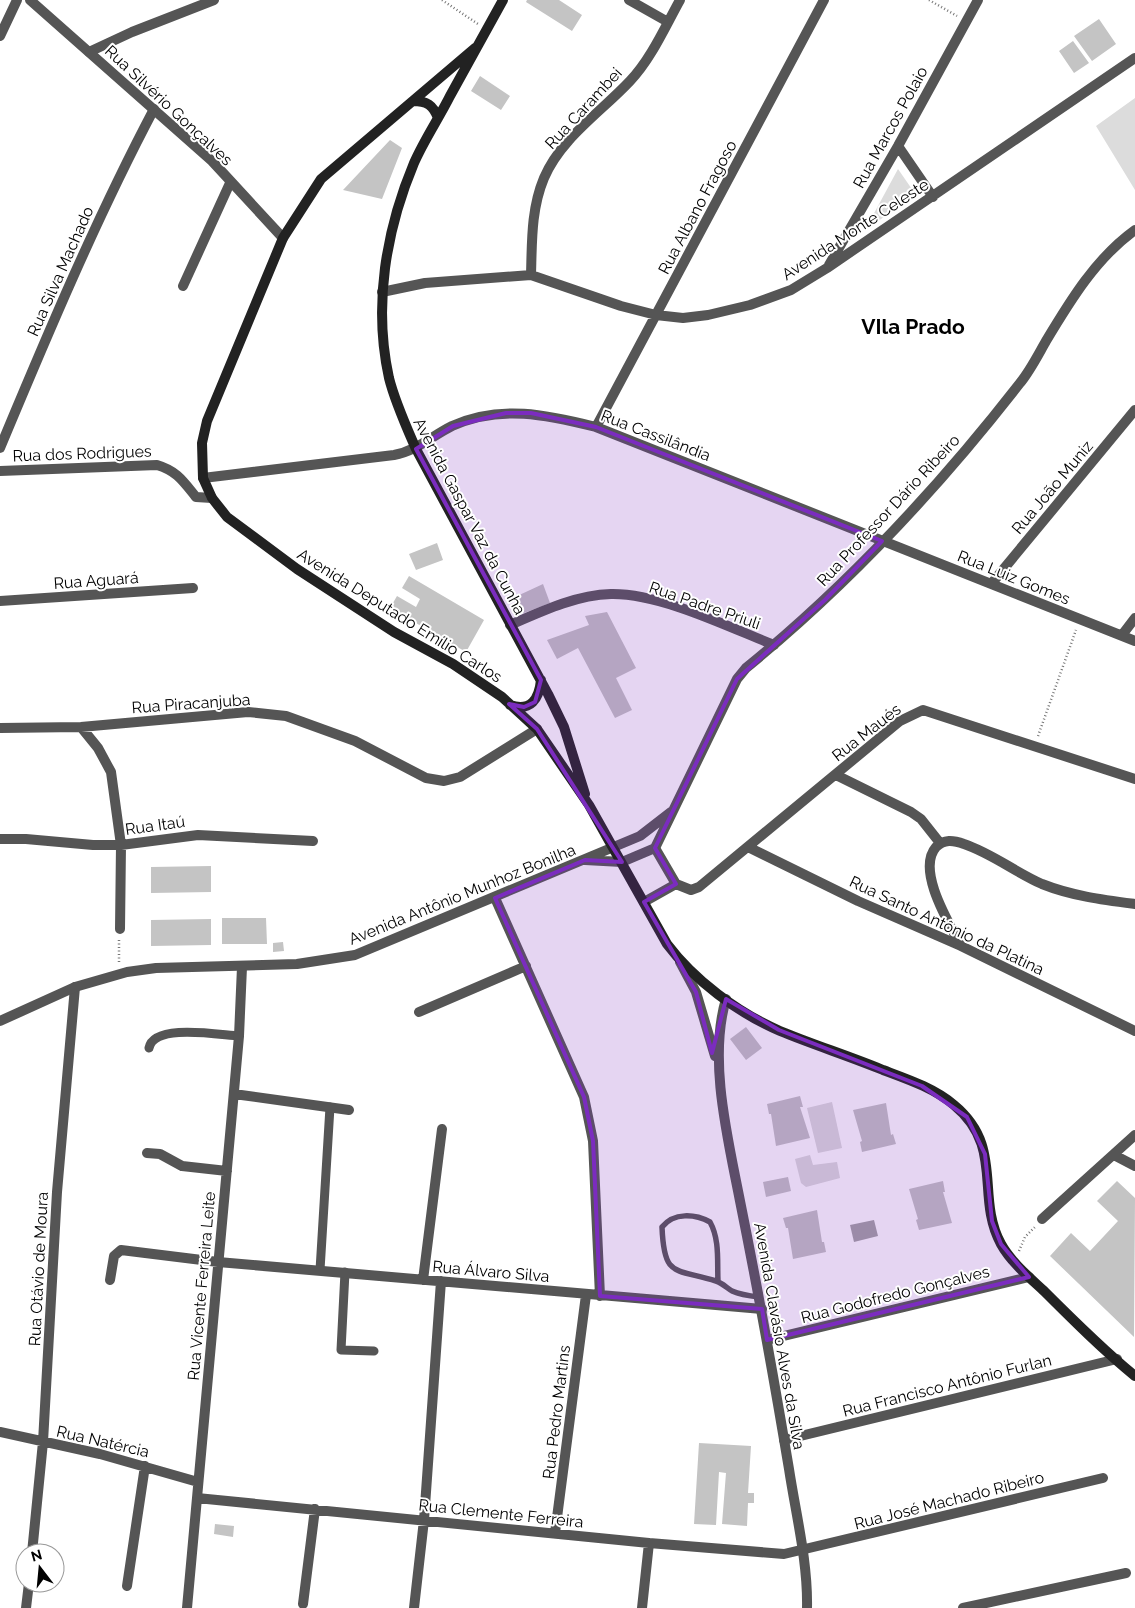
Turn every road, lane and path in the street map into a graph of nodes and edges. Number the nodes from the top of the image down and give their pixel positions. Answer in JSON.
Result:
{"nodes":[{"id":1,"x":18,"y":0,"type":"edge"},
{"id":2,"x":30,"y":0,"type":"edge"},
{"id":3,"x":214,"y":0,"type":"edge"},
{"id":4,"x":442,"y":0,"type":"edge"},
{"id":5,"x":503,"y":0,"type":"edge"},
{"id":6,"x":629,"y":0,"type":"edge"},
{"id":7,"x":680,"y":0,"type":"edge"},
{"id":8,"x":824,"y":0,"type":"edge"},
{"id":9,"x":929,"y":0,"type":"edge"},
{"id":10,"x":978,"y":0,"type":"edge"},
{"id":11,"x":668,"y":22,"type":"junction"},
{"id":12,"x":964,"y":22,"type":"junction"},
{"id":13,"x":486,"y":29,"type":"junction"},
{"id":14,"x":0,"y":36,"type":"edge"},
{"id":15,"x":475,"y":48,"type":"junction"},
{"id":16,"x":89,"y":52,"type":"junction"},
{"id":17,"x":1135,"y":58,"type":"edge"},
{"id":18,"x":413,"y":101,"type":"junction"},
{"id":19,"x":154,"y":109,"type":"junction"},
{"id":20,"x":438,"y":118,"type":"junction"},
{"id":21,"x":898,"y":146,"type":"junction"},
{"id":22,"x":230,"y":183,"type":"junction"},
{"id":23,"x":933,"y":198,"type":"junction"},
{"id":24,"x":1135,"y":230,"type":"edge"},
{"id":25,"x":283,"y":238,"type":"junction"},
{"id":26,"x":827,"y":268,"type":"junction"},
{"id":27,"x":531,"y":275,"type":"junction"},
{"id":28,"x":183,"y":286,"type":"dead end"},
{"id":29,"x":382,"y":292,"type":"junction"},
{"id":30,"x":656,"y":315,"type":"junction"},
{"id":31,"x":1135,"y":410,"type":"edge"},
{"id":32,"x":596,"y":427,"type":"junction"},
{"id":33,"x":0,"y":448,"type":"edge"},
{"id":34,"x":416,"y":449,"type":"junction"},
{"id":35,"x":0,"y":471,"type":"edge"},
{"id":36,"x":203,"y":478,"type":"junction"},
{"id":37,"x":212,"y":498,"type":"junction"},
{"id":38,"x":882,"y":541,"type":"junction"},
{"id":39,"x":992,"y":583,"type":"junction"},
{"id":40,"x":193,"y":588,"type":"dead end"},
{"id":41,"x":0,"y":601,"type":"edge"},
{"id":42,"x":1135,"y":618,"type":"edge"},
{"id":43,"x":1080,"y":619,"type":"junction"},
{"id":44,"x":510,"y":625,"type":"junction"},
{"id":45,"x":1122,"y":635,"type":"junction"},
{"id":46,"x":1135,"y":640,"type":"edge"},
{"id":47,"x":774,"y":645,"type":"junction"},
{"id":48,"x":541,"y":680,"type":"junction"},
{"id":49,"x":509,"y":704,"type":"junction"},
{"id":50,"x":82,"y":727,"type":"junction"},
{"id":51,"x":0,"y":728,"type":"edge"},
{"id":52,"x":537,"y":729,"type":"junction"},
{"id":53,"x":1035,"y":745,"type":"junction"},
{"id":54,"x":836,"y":775,"type":"junction"},
{"id":55,"x":1135,"y":779,"type":"edge"},
{"id":56,"x":588,"y":804,"type":"junction"},
{"id":57,"x":671,"y":811,"type":"junction"},
{"id":58,"x":0,"y":839,"type":"edge"},
{"id":59,"x":313,"y":841,"type":"dead end"},
{"id":60,"x":940,"y":843,"type":"junction"},
{"id":61,"x":122,"y":845,"type":"junction"},
{"id":62,"x":613,"y":847,"type":"junction"},
{"id":63,"x":748,"y":847,"type":"junction"},
{"id":64,"x":655,"y":848,"type":"junction"},
{"id":65,"x":585,"y":860,"type":"junction"},
{"id":66,"x":622,"y":862,"type":"junction"},
{"id":67,"x":676,"y":884,"type":"junction"},
{"id":68,"x":495,"y":898,"type":"junction"},
{"id":69,"x":644,"y":902,"type":"junction"},
{"id":70,"x":1135,"y":904,"type":"edge"},
{"id":71,"x":120,"y":928,"type":"joint"},
{"id":72,"x":961,"y":946,"type":"junction"},
{"id":73,"x":679,"y":960,"type":"junction"},
{"id":74,"x":526,"y":966,"type":"junction"},
{"id":75,"x":242,"y":967,"type":"junction"},
{"id":76,"x":118,"y":974,"type":"junction"},
{"id":77,"x":75,"y":987,"type":"junction"},
{"id":78,"x":726,"y":999,"type":"junction"},
{"id":79,"x":419,"y":1012,"type":"dead end"},
{"id":80,"x":0,"y":1021,"type":"edge"},
{"id":81,"x":1135,"y":1031,"type":"edge"},
{"id":82,"x":239,"y":1036,"type":"junction"},
{"id":83,"x":149,"y":1048,"type":"dead end"},
{"id":84,"x":719,"y":1069,"type":"junction"},
{"id":85,"x":234,"y":1094,"type":"junction"},
{"id":86,"x":330,"y":1107,"type":"junction"},
{"id":87,"x":349,"y":1110,"type":"dead end"},
{"id":88,"x":442,"y":1129,"type":"dead end"},
{"id":89,"x":1135,"y":1135,"type":"edge"},
{"id":90,"x":147,"y":1154,"type":"dead end"},
{"id":91,"x":1114,"y":1155,"type":"junction"},
{"id":92,"x":1135,"y":1166,"type":"edge"},
{"id":93,"x":226,"y":1171,"type":"junction"},
{"id":94,"x":1042,"y":1220,"type":"joint"},
{"id":95,"x":1013,"y":1261,"type":"junction"},
{"id":96,"x":218,"y":1262,"type":"junction"},
{"id":97,"x":320,"y":1270,"type":"junction"},
{"id":98,"x":345,"y":1272,"type":"junction"},
{"id":99,"x":1029,"y":1277,"type":"junction"},
{"id":100,"x":110,"y":1280,"type":"dead end"},
{"id":101,"x":422,"y":1280,"type":"junction"},
{"id":102,"x":441,"y":1281,"type":"junction"},
{"id":103,"x":718,"y":1282,"type":"junction"},
{"id":104,"x":586,"y":1295,"type":"junction"},
{"id":105,"x":600,"y":1296,"type":"junction"},
{"id":106,"x":759,"y":1297,"type":"junction"},
{"id":107,"x":762,"y":1310,"type":"junction"},
{"id":108,"x":767,"y":1340,"type":"junction"},
{"id":109,"x":374,"y":1352,"type":"dead end"},
{"id":110,"x":1117,"y":1359,"type":"junction"},
{"id":111,"x":1135,"y":1376,"type":"edge"},
{"id":112,"x":0,"y":1432,"type":"edge"},
{"id":113,"x":784,"y":1440,"type":"junction"},
{"id":114,"x":43,"y":1442,"type":"junction"},
{"id":115,"x":145,"y":1466,"type":"junction"},
{"id":116,"x":1103,"y":1478,"type":"dead end"},
{"id":117,"x":198,"y":1482,"type":"junction"},
{"id":118,"x":197,"y":1498,"type":"junction"},
{"id":119,"x":315,"y":1509,"type":"junction"},
{"id":120,"x":424,"y":1520,"type":"junction"},
{"id":121,"x":555,"y":1533,"type":"junction"},
{"id":122,"x":33,"y":1543,"type":"edge"},
{"id":123,"x":649,"y":1543,"type":"junction"},
{"id":124,"x":802,"y":1551,"type":"junction"},
{"id":125,"x":1126,"y":1573,"type":"dead end"},
{"id":126,"x":128,"y":1586,"type":"dead end"},
{"id":127,"x":28,"y":1593,"type":"edge"},
{"id":128,"x":303,"y":1604,"type":"dead end"},
{"id":129,"x":26,"y":1608,"type":"edge"},
{"id":130,"x":187,"y":1608,"type":"edge"},
{"id":131,"x":414,"y":1608,"type":"edge"},
{"id":132,"x":642,"y":1608,"type":"edge"},
{"id":133,"x":807,"y":1608,"type":"edge"},
{"id":134,"x":963,"y":1608,"type":"edge"}],
"edges":[{"from":1,"to":14,"type":"street"},
{"from":2,"to":16,"type":"street","name":"Rua Silvério Gonçalves"},
{"from":3,"to":16,"type":"street"},
{"from":4,"to":13,"type":"path"},
{"from":5,"to":13,"type":"main road","name":"Avenida Deputado Emílio Carlos"},
{"from":6,"to":11,"type":"street"},
{"from":7,"to":11,"type":"street","name":"Rua Carambei"},
{"from":8,"to":30,"type":"street","name":"Rua Albano Fragoso"},
{"from":9,"to":12,"type":"path"},
{"from":10,"to":12,"type":"street","name":"Rua Marcos Polaio"},
{"from":11,"to":27,"type":"street","name":"Rua Carambei"},
{"from":12,"to":21,"type":"street","name":"Rua Marcos Polaio"},
{"from":13,"to":15,"type":"main road","name":"Avenida Deputado Emílio Carlos"},
{"from":15,"to":18,"type":"main road","name":"Avenida Deputado Emílio Carlos"},
{"from":15,"to":20,"type":"main road","name":"Avenida Deputado Emílio Carlos"},
{"from":16,"to":19,"type":"street","name":"Rua Silvério Gonçalves"},
{"from":17,"to":23,"type":"street","name":"Avenida Monte Celeste"},
{"from":18,"to":20,"type":"main road"},
{"from":18,"to":25,"type":"main road","name":"Avenida Deputado Emílio Carlos"},
{"from":19,"to":22,"type":"street","name":"Rua Silvério Gonçalves"},
{"from":19,"to":33,"type":"street","name":"Rua Silva Machado"},
{"from":20,"to":29,"type":"main road","name":"Avenida Gaspar Vaz da Cunha"},
{"from":21,"to":23,"type":"street"},
{"from":21,"to":26,"type":"street","name":"Rua Marcos Polaio"},
{"from":22,"to":25,"type":"street","name":"Rua Silvério Gonçalves"},
{"from":22,"to":28,"type":"street"},
{"from":23,"to":26,"type":"street","name":"Avenida Monte Celeste"},
{"from":24,"to":38,"type":"street","name":"Rua Professor Dário Ribeiro"},
{"from":25,"to":36,"type":"main road","name":"Avenida Deputado Emílio Carlos"},
{"from":26,"to":30,"type":"street","name":"Avenida Monte Celeste"},
{"from":27,"to":29,"type":"street","name":"Avenida Monte Celeste"},
{"from":27,"to":30,"type":"street","name":"Avenida Monte Celeste"},
{"from":29,"to":34,"type":"main road","name":"Avenida Gaspar Vaz da Cunha"},
{"from":30,"to":32,"type":"street","name":"Rua Albano Fragoso"},
{"from":31,"to":39,"type":"street","name":"Rua João Muniz"},
{"from":32,"to":34,"type":"street","name":"Rua Cassilândia"},
{"from":32,"to":38,"type":"street","name":"Rua Cassilândia"},
{"from":34,"to":36,"type":"street","name":"Rua Cassilândia"},
{"from":34,"to":44,"type":"main road","name":"Avenida Gaspar Vaz da Cunha"},
{"from":35,"to":37,"type":"street","name":"Rua dos Rodrigues"},
{"from":36,"to":37,"type":"main road","name":"Avenida Deputado Emílio Carlos"},
{"from":37,"to":49,"type":"main road","name":"Avenida Deputado Emílio Carlos"},
{"from":38,"to":39,"type":"street","name":"Rua Luiz Gomes"},
{"from":38,"to":47,"type":"street","name":"Rua Professor Dário Ribeiro"},
{"from":39,"to":43,"type":"street","name":"Rua Luiz Gomes"},
{"from":40,"to":41,"type":"street","name":"Rua Aguará"},
{"from":42,"to":45,"type":"street"},
{"from":43,"to":45,"type":"street","name":"Rua Luiz Gomes"},
{"from":43,"to":53,"type":"path"},
{"from":44,"to":47,"type":"street","name":"Rua Padre Priuli"},
{"from":44,"to":48,"type":"main road","name":"Avenida Gaspar Vaz da Cunha"},
{"from":45,"to":46,"type":"street","name":"Rua Luiz Gomes"},
{"from":47,"to":57,"type":"street","name":"Rua Professor Dário Ribeiro"},
{"from":48,"to":49,"type":"main road"},
{"from":48,"to":56,"type":"main road","name":"Avenida Gaspar Vaz da Cunha"},
{"from":49,"to":52,"type":"main road","name":"Avenida Deputado Emílio Carlos"},
{"from":50,"to":51,"type":"street","name":"Rua Piracanjuba"},
{"from":50,"to":52,"type":"street","name":"Rua Piracanjuba"},
{"from":50,"to":61,"type":"street"},
{"from":52,"to":56,"type":"main road","name":"Avenida Deputado Emílio Carlos"},
{"from":53,"to":54,"type":"street","name":"Rua Maués"},
{"from":53,"to":55,"type":"street","name":"Rua Maués"},
{"from":54,"to":60,"type":"street"},
{"from":54,"to":63,"type":"street","name":"Rua Maués"},
{"from":56,"to":62,"type":"main road","name":"Avenida Deputado Emílio Carlos"},
{"from":57,"to":62,"type":"street","name":"Rua Professor Dário Ribeiro"},
{"from":57,"to":64,"type":"street","name":"Rua Professor Dário Ribeiro"},
{"from":58,"to":61,"type":"street","name":"Rua Itaú"},
{"from":59,"to":61,"type":"street","name":"Rua Itaú"},
{"from":60,"to":70,"type":"street"},
{"from":60,"to":72,"type":"street"},
{"from":61,"to":71,"type":"street"},
{"from":62,"to":65,"type":"street","name":"Avenida Antônio Munhoz Bonilha"},
{"from":62,"to":66,"type":"main road","name":"Avenida Deputado Emílio Carlos"},
{"from":63,"to":67,"type":"street","name":"Rua Maués"},
{"from":63,"to":72,"type":"street","name":"Rua Santo Antônio da Platina"},
{"from":64,"to":66,"type":"street"},
{"from":64,"to":67,"type":"street"},
{"from":65,"to":66,"type":"street"},
{"from":65,"to":68,"type":"street","name":"Avenida Antônio Munhoz Bonilha"},
{"from":66,"to":69,"type":"main road","name":"Avenida Deputado Emílio Carlos"},
{"from":67,"to":69,"type":"street"},
{"from":68,"to":74,"type":"street"},
{"from":68,"to":75,"type":"street","name":"Avenida Antônio Munhoz Bonilha"},
{"from":69,"to":73,"type":"main road","name":"Avenida Deputado Emílio Carlos"},
{"from":71,"to":76,"type":"path"},
{"from":72,"to":81,"type":"street","name":"Rua Santo Antônio da Platina"},
{"from":73,"to":78,"type":"main road","name":"Avenida Deputado Emílio Carlos"},
{"from":73,"to":84,"type":"street","name":"Avenida Clavásio Alves da Silva"},
{"from":74,"to":79,"type":"street"},
{"from":74,"to":105,"type":"street"},
{"from":75,"to":76,"type":"street","name":"Avenida Antônio Munhoz Bonilha"},
{"from":75,"to":82,"type":"street","name":"Rua Vicente Ferreira Leite"},
{"from":76,"to":77,"type":"street","name":"Avenida Antônio Munhoz Bonilha"},
{"from":77,"to":80,"type":"street","name":"Avenida Antônio Munhoz Bonilha"},
{"from":77,"to":114,"type":"street","name":"Rua Otávio de Moura"},
{"from":78,"to":84,"type":"street","name":"Avenida Clavásio Alves da Silva"},
{"from":78,"to":95,"type":"main road","name":"Avenida Deputado Emílio Carlos"},
{"from":82,"to":83,"type":"street"},
{"from":82,"to":85,"type":"street","name":"Rua Vicente Ferreira Leite"},
{"from":84,"to":106,"type":"street","name":"Avenida Clavásio Alves da Silva"},
{"from":85,"to":86,"type":"street"},
{"from":85,"to":93,"type":"street","name":"Rua Vicente Ferreira Leite"},
{"from":86,"to":87,"type":"street"},
{"from":86,"to":97,"type":"street"},
{"from":88,"to":101,"type":"street"},
{"from":89,"to":91,"type":"street"},
{"from":90,"to":93,"type":"street"},
{"from":91,"to":92,"type":"street"},
{"from":91,"to":94,"type":"street"},
{"from":93,"to":96,"type":"street","name":"Rua Vicente Ferreira Leite"},
{"from":94,"to":95,"type":"path"},
{"from":95,"to":99,"type":"main road","name":"Avenida Deputado Emílio Carlos"},
{"from":96,"to":97,"type":"street","name":"Rua Álvaro Silva"},
{"from":96,"to":100,"type":"street","name":"Rua Álvaro Silva"},
{"from":96,"to":117,"type":"street","name":"Rua Vicente Ferreira Leite"},
{"from":97,"to":98,"type":"street","name":"Rua Álvaro Silva"},
{"from":98,"to":101,"type":"street","name":"Rua Álvaro Silva"},
{"from":98,"to":109,"type":"street"},
{"from":99,"to":108,"type":"street","name":"Rua Godofredo Gonçalves"},
{"from":99,"to":110,"type":"main road","name":"Avenida Deputado Emílio Carlos"},
{"from":101,"to":102,"type":"street","name":"Rua Álvaro Silva"},
{"from":102,"to":104,"type":"street","name":"Rua Álvaro Silva"},
{"from":102,"to":120,"type":"street"},
{"from":103,"to":103,"type":"lane"},
{"from":103,"to":106,"type":"lane"},
{"from":104,"to":105,"type":"street","name":"Rua Álvaro Silva"},
{"from":104,"to":121,"type":"street","name":"Rua Pedro Martins"},
{"from":105,"to":107,"type":"street","name":"Rua Álvaro Silva"},
{"from":106,"to":107,"type":"street","name":"Avenida Clavásio Alves da Silva"},
{"from":107,"to":108,"type":"street","name":"Avenida Clavásio Alves da Silva"},
{"from":108,"to":113,"type":"street","name":"Avenida Clavásio Alves da Silva"},
{"from":110,"to":111,"type":"main road","name":"Avenida Deputado Emílio Carlos"},
{"from":110,"to":113,"type":"street","name":"Rua Francisco Antônio Furlan"},
{"from":112,"to":114,"type":"street","name":"Rua Natércia"},
{"from":113,"to":124,"type":"street","name":"Avenida Clavásio Alves da Silva"},
{"from":114,"to":115,"type":"street","name":"Rua Natércia"},
{"from":114,"to":122,"type":"street","name":"Rua Otávio de Moura"},
{"from":115,"to":117,"type":"street","name":"Rua Natércia"},
{"from":115,"to":126,"type":"street"},
{"from":116,"to":124,"type":"street","name":"Rua José Machado Ribeiro"},
{"from":117,"to":118,"type":"street","name":"Rua Vicente Ferreira Leite"},
{"from":118,"to":119,"type":"street","name":"Rua Clemente Ferreira"},
{"from":118,"to":130,"type":"street","name":"Rua Vicente Ferreira Leite"},
{"from":119,"to":120,"type":"street","name":"Rua Clemente Ferreira"},
{"from":119,"to":128,"type":"street"},
{"from":120,"to":121,"type":"street","name":"Rua Clemente Ferreira"},
{"from":120,"to":131,"type":"street"},
{"from":121,"to":123,"type":"street","name":"Rua Clemente Ferreira"},
{"from":123,"to":124,"type":"street","name":"Rua Clemente Ferreira"},
{"from":123,"to":132,"type":"street"},
{"from":124,"to":133,"type":"street","name":"Avenida Clavásio Alves da Silva"},
{"from":125,"to":134,"type":"street"},
{"from":127,"to":129,"type":"street"}]}
